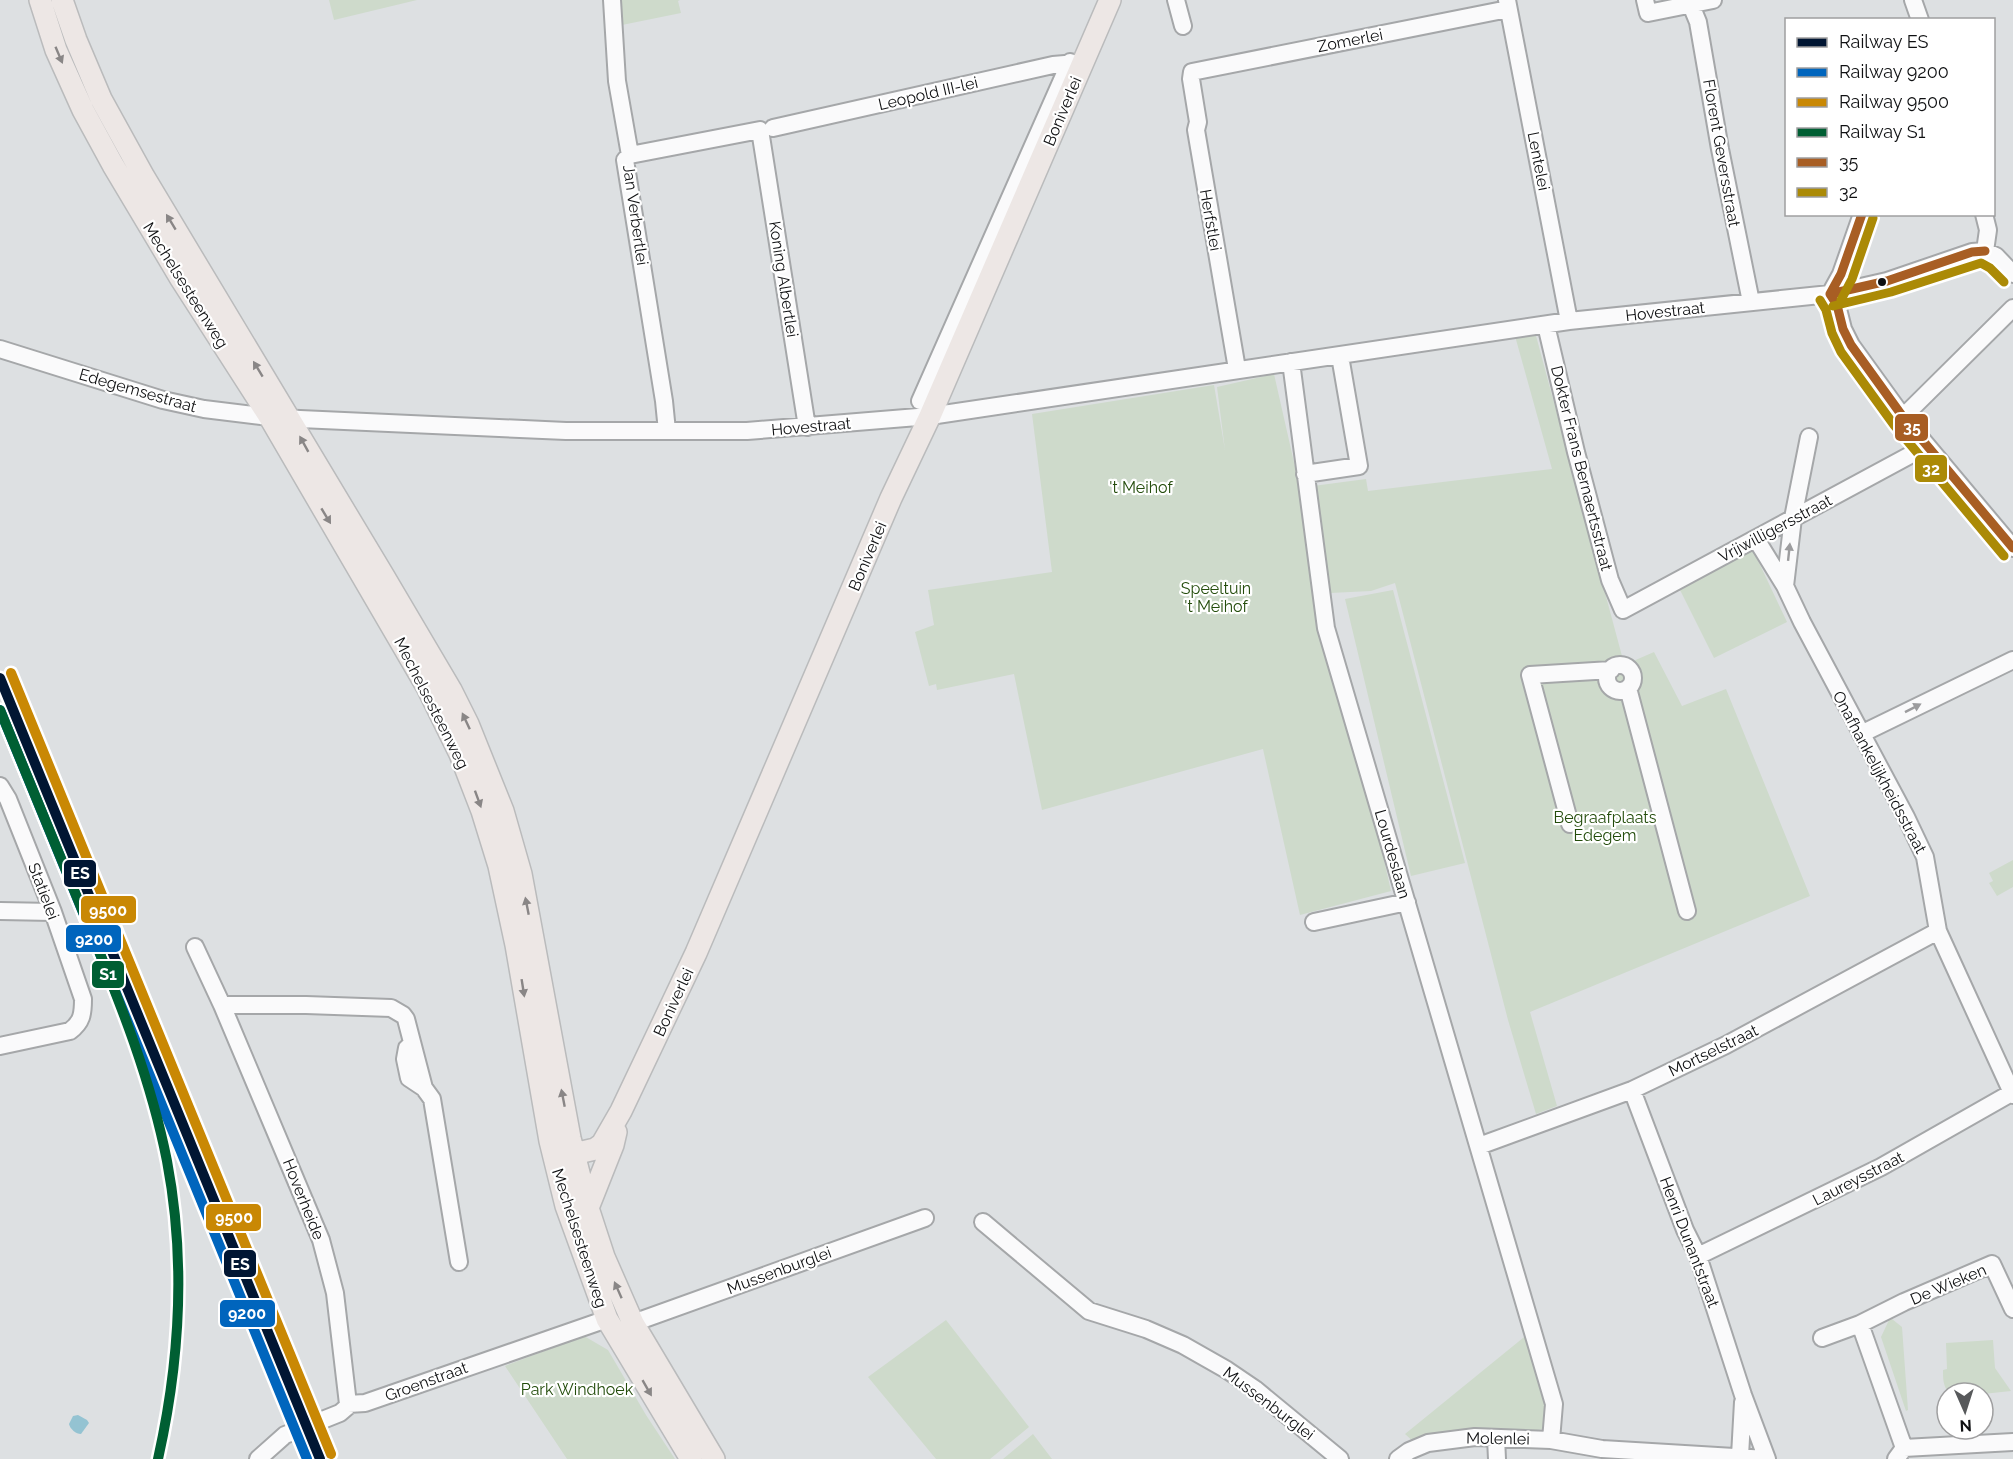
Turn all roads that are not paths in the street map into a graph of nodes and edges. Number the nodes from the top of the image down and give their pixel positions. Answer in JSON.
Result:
{"nodes":[{"id":1,"x":40,"y":0,"type":"edge"},
{"id":2,"x":62,"y":0,"type":"edge"},
{"id":3,"x":612,"y":0,"type":"edge"},
{"id":4,"x":1110,"y":0,"type":"edge"},
{"id":5,"x":1176,"y":0,"type":"edge"},
{"id":6,"x":1713,"y":0,"type":"edge"},
{"id":7,"x":1913,"y":0,"type":"edge"},
{"id":8,"x":1508,"y":4,"type":"edge"},
{"id":9,"x":1691,"y":5,"type":"junction"},
{"id":10,"x":1647,"y":7,"type":"edge"},
{"id":11,"x":1919,"y":18,"type":"edge"},
{"id":12,"x":1183,"y":26,"type":"dead end"},
{"id":13,"x":1077,"y":63,"type":"junction"},
{"id":14,"x":1192,"y":72,"type":"joint"},
{"id":15,"x":767,"y":129,"type":"junction"},
{"id":16,"x":630,"y":155,"type":"junction"},
{"id":17,"x":1861,"y":216,"type":"edge"},
{"id":18,"x":1984,"y":216,"type":"edge"},
{"id":19,"x":1986,"y":250,"type":"junction"},
{"id":20,"x":2013,"y":274,"type":"edge"},
{"id":21,"x":1830,"y":294,"type":"junction"},
{"id":22,"x":1751,"y":302,"type":"junction"},
{"id":23,"x":2013,"y":308,"type":"edge"},
{"id":24,"x":1569,"y":321,"type":"junction"},
{"id":25,"x":1546,"y":325,"type":"junction"},
{"id":26,"x":0,"y":349,"type":"edge"},
{"id":27,"x":1340,"y":356,"type":"junction"},
{"id":28,"x":1291,"y":362,"type":"junction"},
{"id":29,"x":1237,"y":369,"type":"junction"},
{"id":30,"x":925,"y":409,"type":"junction"},
{"id":31,"x":1903,"y":417,"type":"junction"},
{"id":32,"x":279,"y":418,"type":"junction"},
{"id":33,"x":807,"y":427,"type":"junction"},
{"id":34,"x":667,"y":431,"type":"junction"},
{"id":35,"x":1809,"y":437,"type":"dead end"},
{"id":36,"x":1927,"y":446,"type":"junction"},
{"id":37,"x":1305,"y":474,"type":"junction"},
{"id":38,"x":1793,"y":518,"type":"junction"},
{"id":39,"x":1756,"y":539,"type":"junction"},
{"id":40,"x":2013,"y":548,"type":"edge"},
{"id":41,"x":1785,"y":586,"type":"junction"},
{"id":42,"x":1623,"y":610,"type":"joint"},
{"id":43,"x":2013,"y":660,"type":"edge"},
{"id":44,"x":1861,"y":734,"type":"junction"},
{"id":45,"x":0,"y":786,"type":"edge"},
{"id":46,"x":1570,"y":824,"type":"dead end"},
{"id":47,"x":1407,"y":902,"type":"junction"},
{"id":48,"x":0,"y":911,"type":"edge"},
{"id":49,"x":1687,"y":911,"type":"dead end"},
{"id":50,"x":53,"y":912,"type":"junction"},
{"id":51,"x":1314,"y":922,"type":"dead end"},
{"id":52,"x":1938,"y":931,"type":"junction"},
{"id":53,"x":195,"y":946,"type":"dead end"},
{"id":54,"x":222,"y":1005,"type":"junction"},
{"id":55,"x":0,"y":1046,"type":"edge"},
{"id":56,"x":1632,"y":1090,"type":"junction"},
{"id":57,"x":2013,"y":1093,"type":"edge"},
{"id":58,"x":621,"y":1111,"type":"junction"},
{"id":59,"x":1479,"y":1146,"type":"junction"},
{"id":60,"x":608,"y":1158,"type":"junction"},
{"id":61,"x":566,"y":1165,"type":"junction"},
{"id":62,"x":588,"y":1208,"type":"junction"},
{"id":63,"x":925,"y":1218,"type":"dead end"},
{"id":64,"x":983,"y":1222,"type":"dead end"},
{"id":65,"x":1698,"y":1256,"type":"junction"},
{"id":66,"x":459,"y":1262,"type":"dead end"},
{"id":67,"x":2013,"y":1309,"type":"edge"},
{"id":68,"x":607,"y":1319,"type":"junction"},
{"id":69,"x":633,"y":1323,"type":"junction"},
{"id":70,"x":1860,"y":1324,"type":"junction"},
{"id":71,"x":1822,"y":1338,"type":"dead end"},
{"id":72,"x":1743,"y":1395,"type":"junction"},
{"id":73,"x":348,"y":1404,"type":"junction"},
{"id":74,"x":1551,"y":1440,"type":"junction"},
{"id":75,"x":2013,"y":1442,"type":"edge"},
{"id":76,"x":1496,"y":1448,"type":"edge"},
{"id":77,"x":1602,"y":1449,"type":"junction"},
{"id":78,"x":1900,"y":1453,"type":"edge"},
{"id":79,"x":1628,"y":1455,"type":"edge"},
{"id":80,"x":1740,"y":1456,"type":"junction"},
{"id":81,"x":264,"y":1457,"type":"edge"},
{"id":82,"x":691,"y":1459,"type":"edge"},
{"id":83,"x":714,"y":1459,"type":"edge"},
{"id":84,"x":1340,"y":1459,"type":"edge"},
{"id":85,"x":1398,"y":1459,"type":"edge"},
{"id":86,"x":1409,"y":1459,"type":"edge"},
{"id":87,"x":1767,"y":1459,"type":"edge"}],
"edges":[{"from":1,"to":32,"type":"main road","name":"Mechelsesteenweg","one_way":true},
{"from":32,"to":2,"type":"main road","name":"Mechelsesteenweg","one_way":true},
{"from":3,"to":16,"type":"street","name":"Jan Verbertlei"},
{"from":4,"to":13,"type":"main road","name":"Boniverlei"},
{"from":5,"to":12,"type":"street"},
{"from":6,"to":9,"type":"street"},
{"from":7,"to":11,"type":"street"},
{"from":8,"to":14,"type":"street","name":"Zomerlei"},
{"from":8,"to":24,"type":"street","name":"Lentelei"},
{"from":9,"to":10,"type":"street"},
{"from":9,"to":22,"type":"street","name":"Florent Geversstraat"},
{"from":13,"to":15,"type":"street","name":"Leopold III-lei"},
{"from":13,"to":30,"type":"main road","name":"Boniverlei"},
{"from":14,"to":29,"type":"street","name":"Herfstlei"},
{"from":15,"to":16,"type":"street","name":"Leopold III-lei"},
{"from":15,"to":33,"type":"street","name":"Koning Albertlei"},
{"from":16,"to":34,"type":"street","name":"Jan Verbertlei"},
{"from":17,"to":21,"type":"street"},
{"from":18,"to":19,"type":"street"},
{"from":19,"to":20,"type":"street"},
{"from":19,"to":21,"type":"street","name":"Hovestraat"},
{"from":21,"to":22,"type":"street","name":"Hovestraat"},
{"from":21,"to":31,"type":"street"},
{"from":22,"to":24,"type":"street","name":"Hovestraat"},
{"from":23,"to":31,"type":"street"},
{"from":24,"to":25,"type":"street","name":"Hovestraat"},
{"from":25,"to":27,"type":"street","name":"Hovestraat"},
{"from":25,"to":42,"type":"street","name":"Dokter Frans Bernaertsstraat"},
{"from":26,"to":32,"type":"street","name":"Edegemsestraat"},
{"from":27,"to":28,"type":"street","name":"Hovestraat"},
{"from":27,"to":37,"type":"street"},
{"from":28,"to":29,"type":"street","name":"Hovestraat"},
{"from":28,"to":37,"type":"street","name":"Lourdeslaan"},
{"from":29,"to":30,"type":"street","name":"Hovestraat"},
{"from":30,"to":33,"type":"street","name":"Hovestraat"},
{"from":30,"to":58,"type":"main road","name":"Boniverlei"},
{"from":31,"to":36,"type":"street"},
{"from":32,"to":34,"type":"street","name":"Hovestraat"},
{"from":32,"to":61,"type":"main road","name":"Mechelsesteenweg"},
{"from":33,"to":34,"type":"street","name":"Hovestraat"},
{"from":35,"to":38,"type":"street"},
{"from":36,"to":38,"type":"street","name":"Vrijwilligersstraat"},
{"from":36,"to":40,"type":"street"},
{"from":37,"to":47,"type":"street","name":"Lourdeslaan"},
{"from":38,"to":39,"type":"street","name":"Vrijwilligersstraat"},
{"from":41,"to":38,"type":"street","one_way":true},
{"from":39,"to":41,"type":"street","name":"Onafhankelijkheidsstraat"},
{"from":39,"to":42,"type":"street","name":"Vrijwilligersstraat"},
{"from":41,"to":44,"type":"street","name":"Onafhankelijkheidsstraat"},
{"from":44,"to":43,"type":"street","one_way":true},
{"from":44,"to":52,"type":"street","name":"Onafhankelijkheidsstraat"},
{"from":45,"to":50,"type":"street","name":"Statielei"},
{"from":46,"to":49,"type":"street"},
{"from":47,"to":51,"type":"street"},
{"from":47,"to":59,"type":"street","name":"Lourdeslaan"},
{"from":48,"to":50,"type":"street"},
{"from":50,"to":55,"type":"street","name":"Statielei"},
{"from":52,"to":56,"type":"street","name":"Mortselstraat"},
{"from":52,"to":57,"type":"street","name":"Onafhankelijkheidsstraat"},
{"from":53,"to":54,"type":"street","name":"Hoverheide"},
{"from":54,"to":66,"type":"street"},
{"from":54,"to":73,"type":"street","name":"Hoverheide"},
{"from":56,"to":59,"type":"street","name":"Mortselstraat"},
{"from":56,"to":65,"type":"street","name":"Henri Dunantstraat"},
{"from":57,"to":65,"type":"street","name":"Laureysstraat"},
{"from":58,"to":60,"type":"main road","name":"Boniverlei"},
{"from":58,"to":61,"type":"main road","name":"Boniverlei"},
{"from":59,"to":74,"type":"street","name":"Lourdeslaan"},
{"from":60,"to":61,"type":"main road"},
{"from":60,"to":62,"type":"main road","name":"Boniverlei"},
{"from":61,"to":62,"type":"main road","name":"Mechelsesteenweg"},
{"from":61,"to":68,"type":"main road","name":"Mechelsesteenweg"},
{"from":69,"to":62,"type":"main road","name":"Mechelsesteenweg","one_way":true},
{"from":63,"to":69,"type":"street","name":"Mussenburglei"},
{"from":64,"to":84,"type":"street","name":"Mussenburglei"},
{"from":65,"to":72,"type":"street","name":"Henri Dunantstraat"},
{"from":67,"to":70,"type":"street","name":"De Wieken"},
{"from":68,"to":73,"type":"street","name":"Groenstraat"},
{"from":68,"to":82,"type":"main road","name":"Mechelsesteenweg","one_way":true},
{"from":69,"to":83,"type":"main road","name":"Mechelsesteenweg"},
{"from":70,"to":71,"type":"street","name":"De Wieken"},
{"from":70,"to":78,"type":"street"},
{"from":72,"to":80,"type":"street","name":"Henri Dunantstraat"},
{"from":72,"to":87,"type":"street","name":"Henri Dunantstraat"},
{"from":73,"to":81,"type":"street","name":"Groenstraat"},
{"from":74,"to":76,"type":"street","name":"Molenlei"},
{"from":74,"to":77,"type":"street","name":"Molenlei"},
{"from":75,"to":78,"type":"street"},
{"from":76,"to":77,"type":"street"},
{"from":76,"to":85,"type":"street","name":"Molenlei"},
{"from":76,"to":86,"type":"street"},
{"from":77,"to":79,"type":"street"},
{"from":79,"to":80,"type":"street"},
{"from":80,"to":87,"type":"street"}]}
